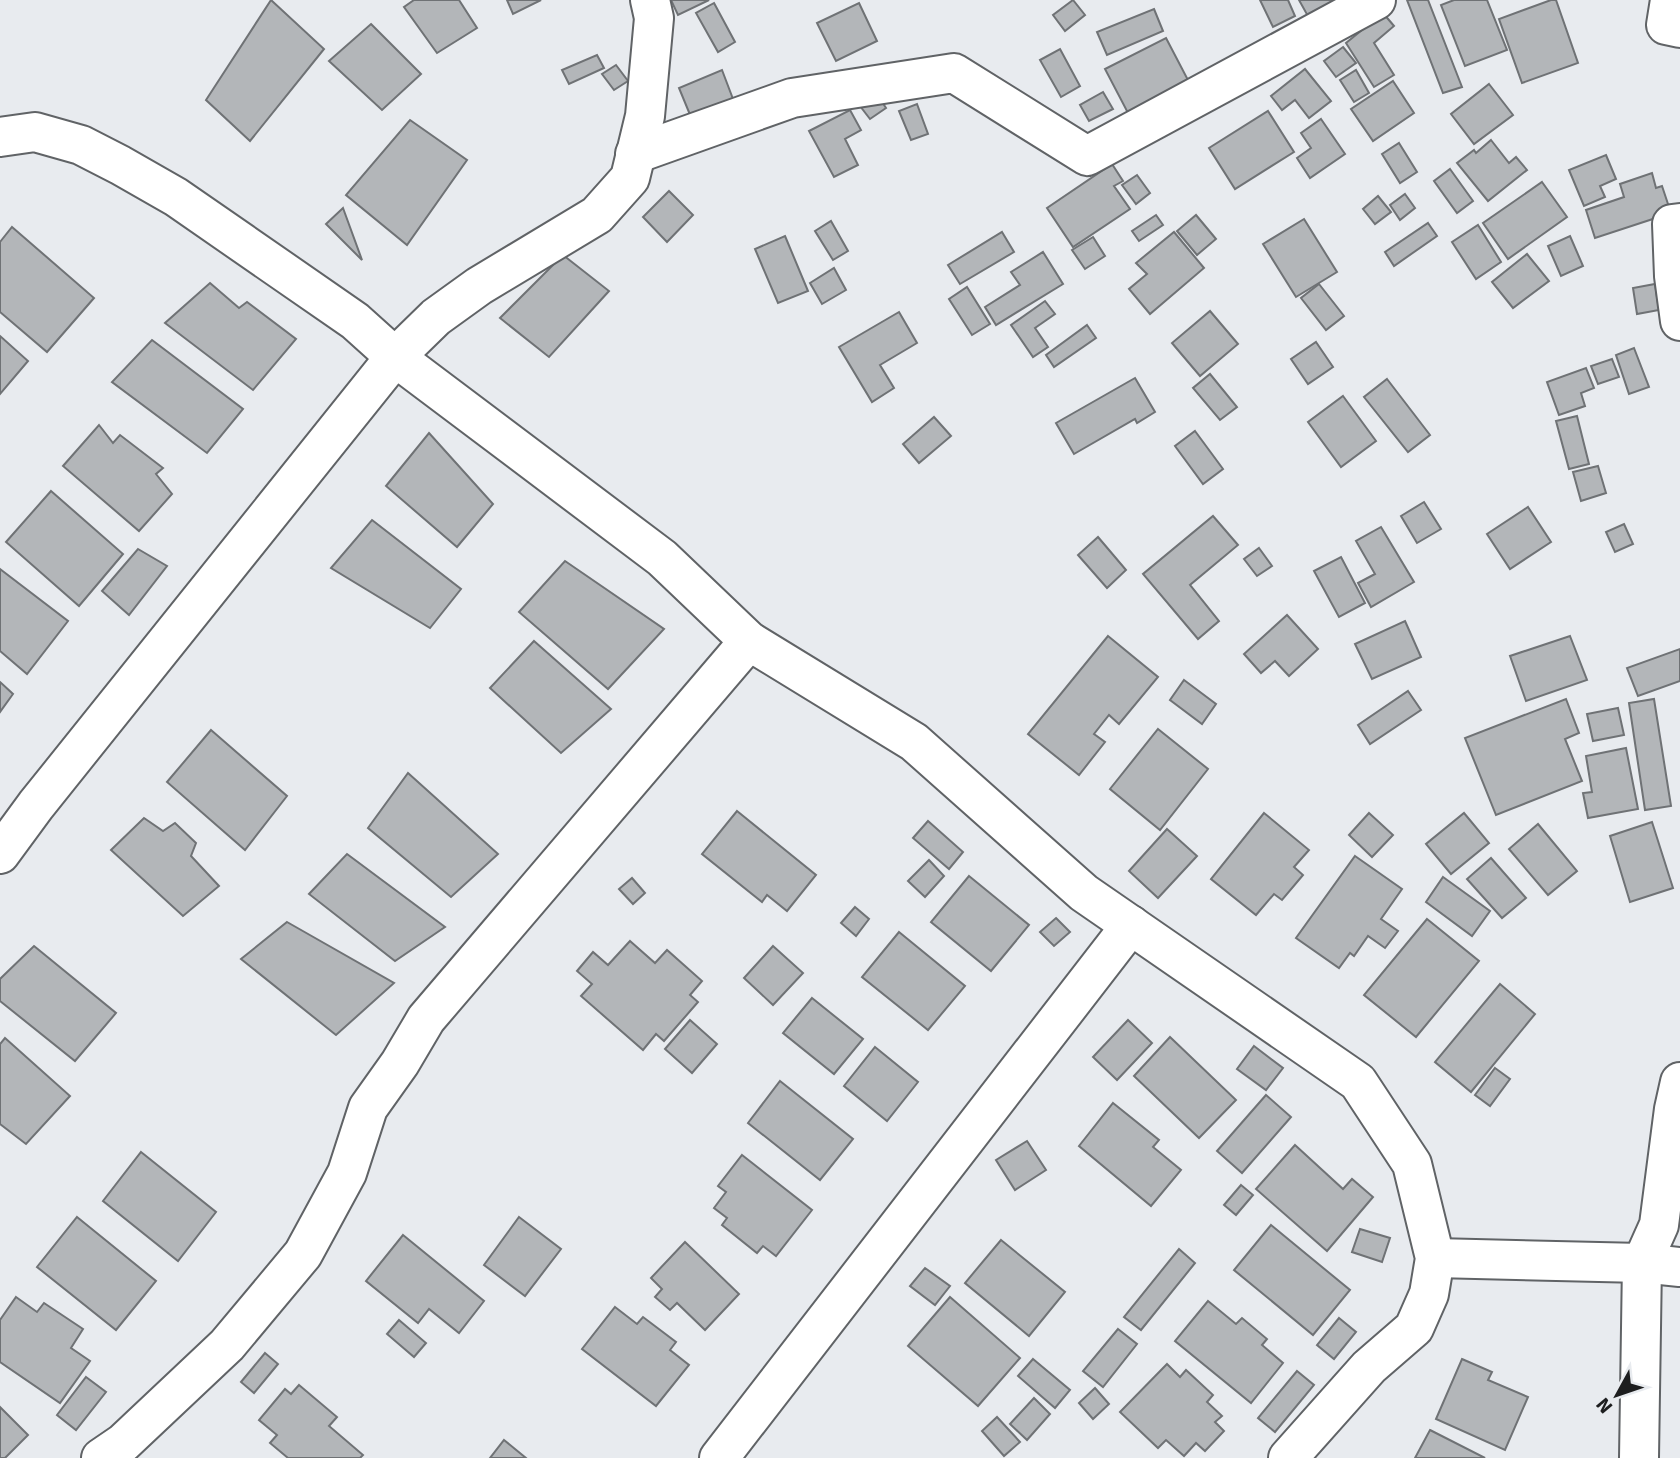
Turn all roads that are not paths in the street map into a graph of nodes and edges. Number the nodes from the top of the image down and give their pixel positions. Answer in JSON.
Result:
{"nodes":[{"id":1,"x":650,"y":0,"type":"edge"},
{"id":2,"x":1376,"y":0,"type":"edge"},
{"id":3,"x":1670,"y":0,"type":"edge"},
{"id":4,"x":1680,"y":28,"type":"edge"},
{"id":5,"x":0,"y":137,"type":"edge"},
{"id":6,"x":635,"y":154,"type":"junction"},
{"id":7,"x":1680,"y":223,"type":"edge"},
{"id":8,"x":1680,"y":321,"type":"edge"},
{"id":9,"x":395,"y":357,"type":"junction"},
{"id":10,"x":749,"y":641,"type":"junction"},
{"id":11,"x":0,"y":854,"type":"edge"},
{"id":12,"x":1131,"y":925,"type":"junction"},
{"id":13,"x":1680,"y":1082,"type":"edge"},
{"id":14,"x":1435,"y":1258,"type":"junction"},
{"id":15,"x":1642,"y":1263,"type":"junction"},
{"id":16,"x":1680,"y":1267,"type":"edge"},
{"id":17,"x":732,"y":1453,"type":"edge"},
{"id":18,"x":102,"y":1458,"type":"edge"},
{"id":19,"x":1287,"y":1458,"type":"edge"},
{"id":20,"x":1639,"y":1458,"type":"edge"}],
"edges":[{"from":1,"to":6,"type":"street"},
{"from":2,"to":6,"type":"street"},
{"from":3,"to":4,"type":"street"},
{"from":5,"to":9,"type":"street"},
{"from":6,"to":9,"type":"street"},
{"from":7,"to":8,"type":"street"},
{"from":9,"to":10,"type":"street"},
{"from":9,"to":11,"type":"street"},
{"from":10,"to":12,"type":"street"},
{"from":10,"to":18,"type":"street"},
{"from":12,"to":14,"type":"street"},
{"from":12,"to":17,"type":"street"},
{"from":13,"to":15,"type":"street"},
{"from":14,"to":15,"type":"street"},
{"from":14,"to":19,"type":"street"},
{"from":15,"to":16,"type":"street"},
{"from":15,"to":20,"type":"street"}]}
